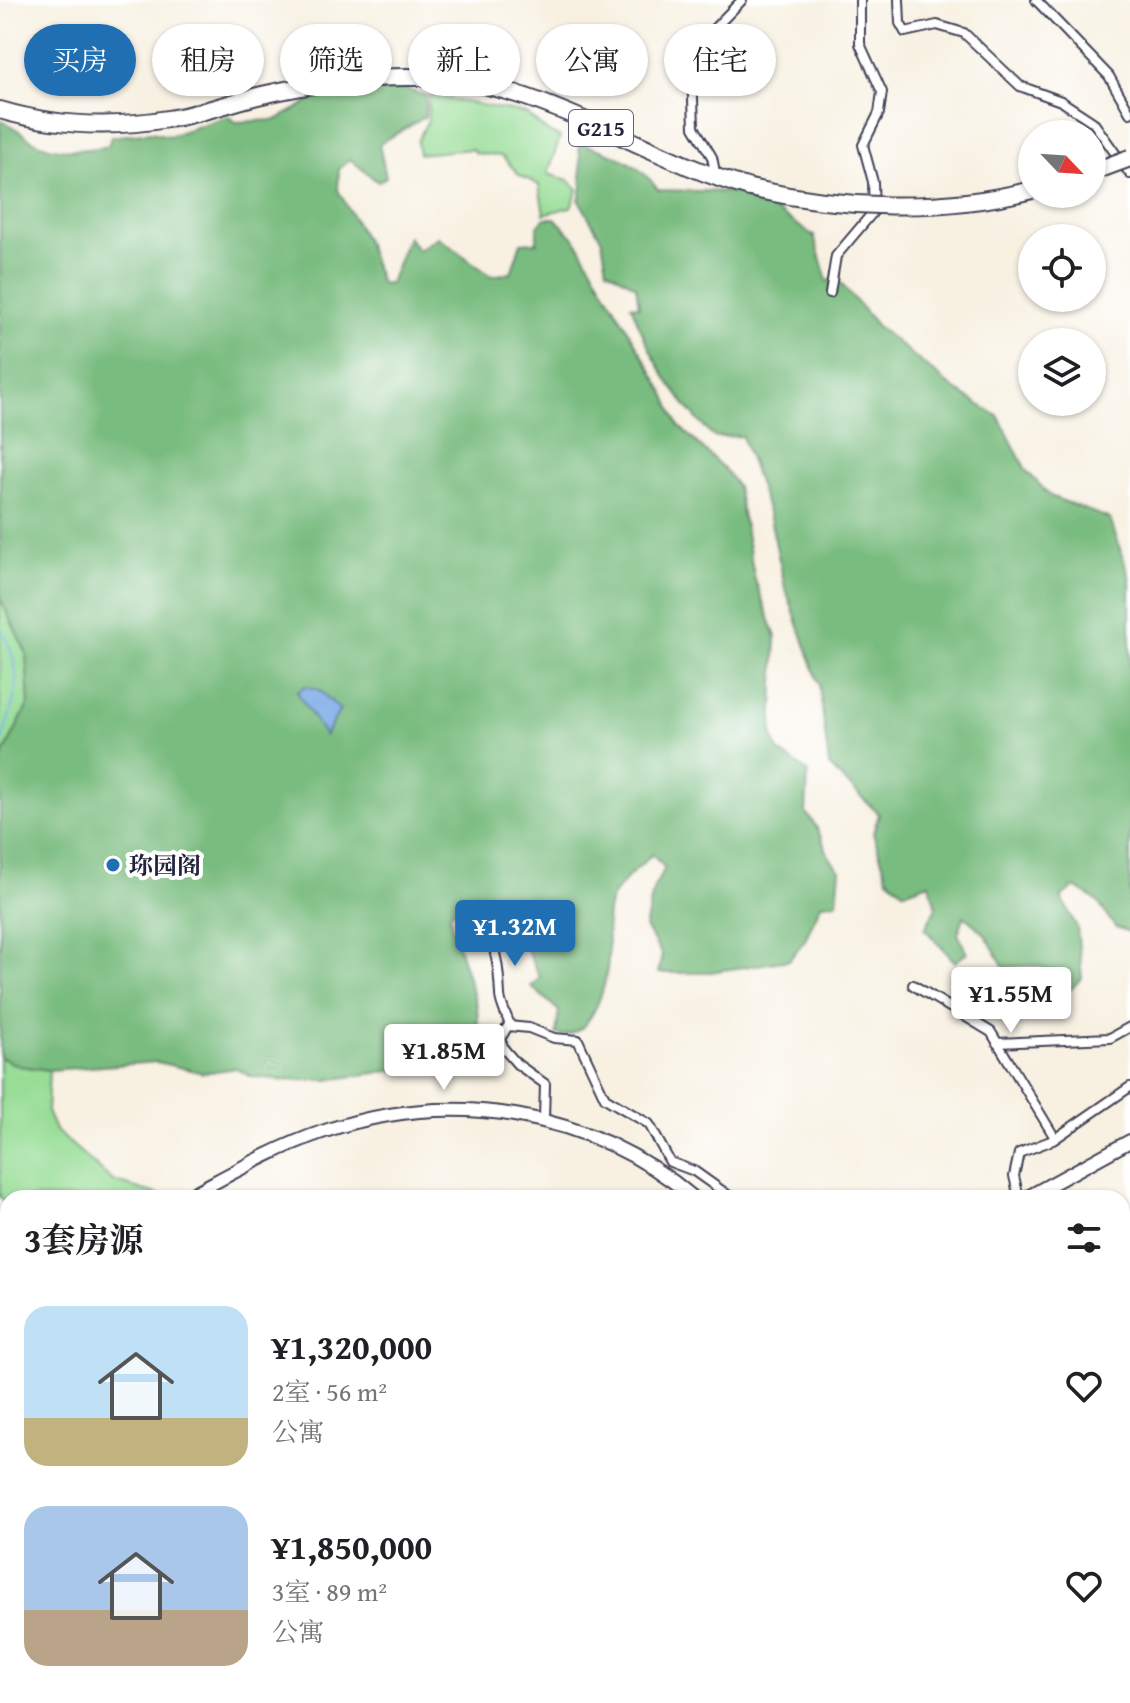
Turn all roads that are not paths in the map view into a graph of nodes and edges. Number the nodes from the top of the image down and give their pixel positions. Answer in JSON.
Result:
{"nodes":[{"id":1,"x":742,"y":0,"type":"edge"},
{"id":2,"x":860,"y":0,"type":"edge"},
{"id":3,"x":899,"y":0,"type":"edge"},
{"id":4,"x":1036,"y":0,"type":"edge"},
{"id":5,"x":4,"y":112,"type":"edge"},
{"id":6,"x":1130,"y":113,"type":"edge"},
{"id":7,"x":1130,"y":158,"type":"edge"},
{"id":8,"x":1106,"y":167,"type":"edge"},
{"id":9,"x":1130,"y":174,"type":"edge"},
{"id":10,"x":717,"y":178,"type":"junction"},
{"id":11,"x":1018,"y":193,"type":"edge"},
{"id":12,"x":830,"y":293,"type":"dead end"},
{"id":13,"x":484,"y":927,"type":"dead end"},
{"id":14,"x":913,"y":985,"type":"dead end"},
{"id":15,"x":510,"y":1025,"type":"junction"},
{"id":16,"x":1130,"y":1027,"type":"edge"},
{"id":17,"x":997,"y":1043,"type":"junction"},
{"id":18,"x":1130,"y":1087,"type":"edge"},
{"id":19,"x":544,"y":1119,"type":"junction"},
{"id":20,"x":1055,"y":1138,"type":"junction"},
{"id":21,"x":1130,"y":1143,"type":"edge"},
{"id":22,"x":201,"y":1190,"type":"edge"},
{"id":23,"x":682,"y":1190,"type":"edge"},
{"id":24,"x":721,"y":1190,"type":"edge"},
{"id":25,"x":1017,"y":1190,"type":"edge"},
{"id":26,"x":1041,"y":1190,"type":"edge"},
{"id":27,"x":1051,"y":1190,"type":"edge"}],
"edges":[{"from":1,"to":10,"type":"street"},
{"from":2,"to":12,"type":"street"},
{"from":3,"to":9,"type":"street"},
{"from":4,"to":6,"type":"street"},
{"from":5,"to":10,"type":"highway","number":"G215"},
{"from":7,"to":8,"type":"highway","bridge":true},
{"from":10,"to":11,"type":"highway","number":"G215","bridge":true},
{"from":13,"to":15,"type":"street"},
{"from":14,"to":17,"type":"street"},
{"from":15,"to":19,"type":"street"},
{"from":15,"to":24,"type":"street"},
{"from":16,"to":17,"type":"street"},
{"from":17,"to":20,"type":"street"},
{"from":18,"to":20,"type":"street"},
{"from":19,"to":22,"type":"main road"},
{"from":19,"to":23,"type":"main road"},
{"from":20,"to":25,"type":"street"},
{"from":21,"to":26,"type":"main road"},
{"from":21,"to":27,"type":"main road"}]}
